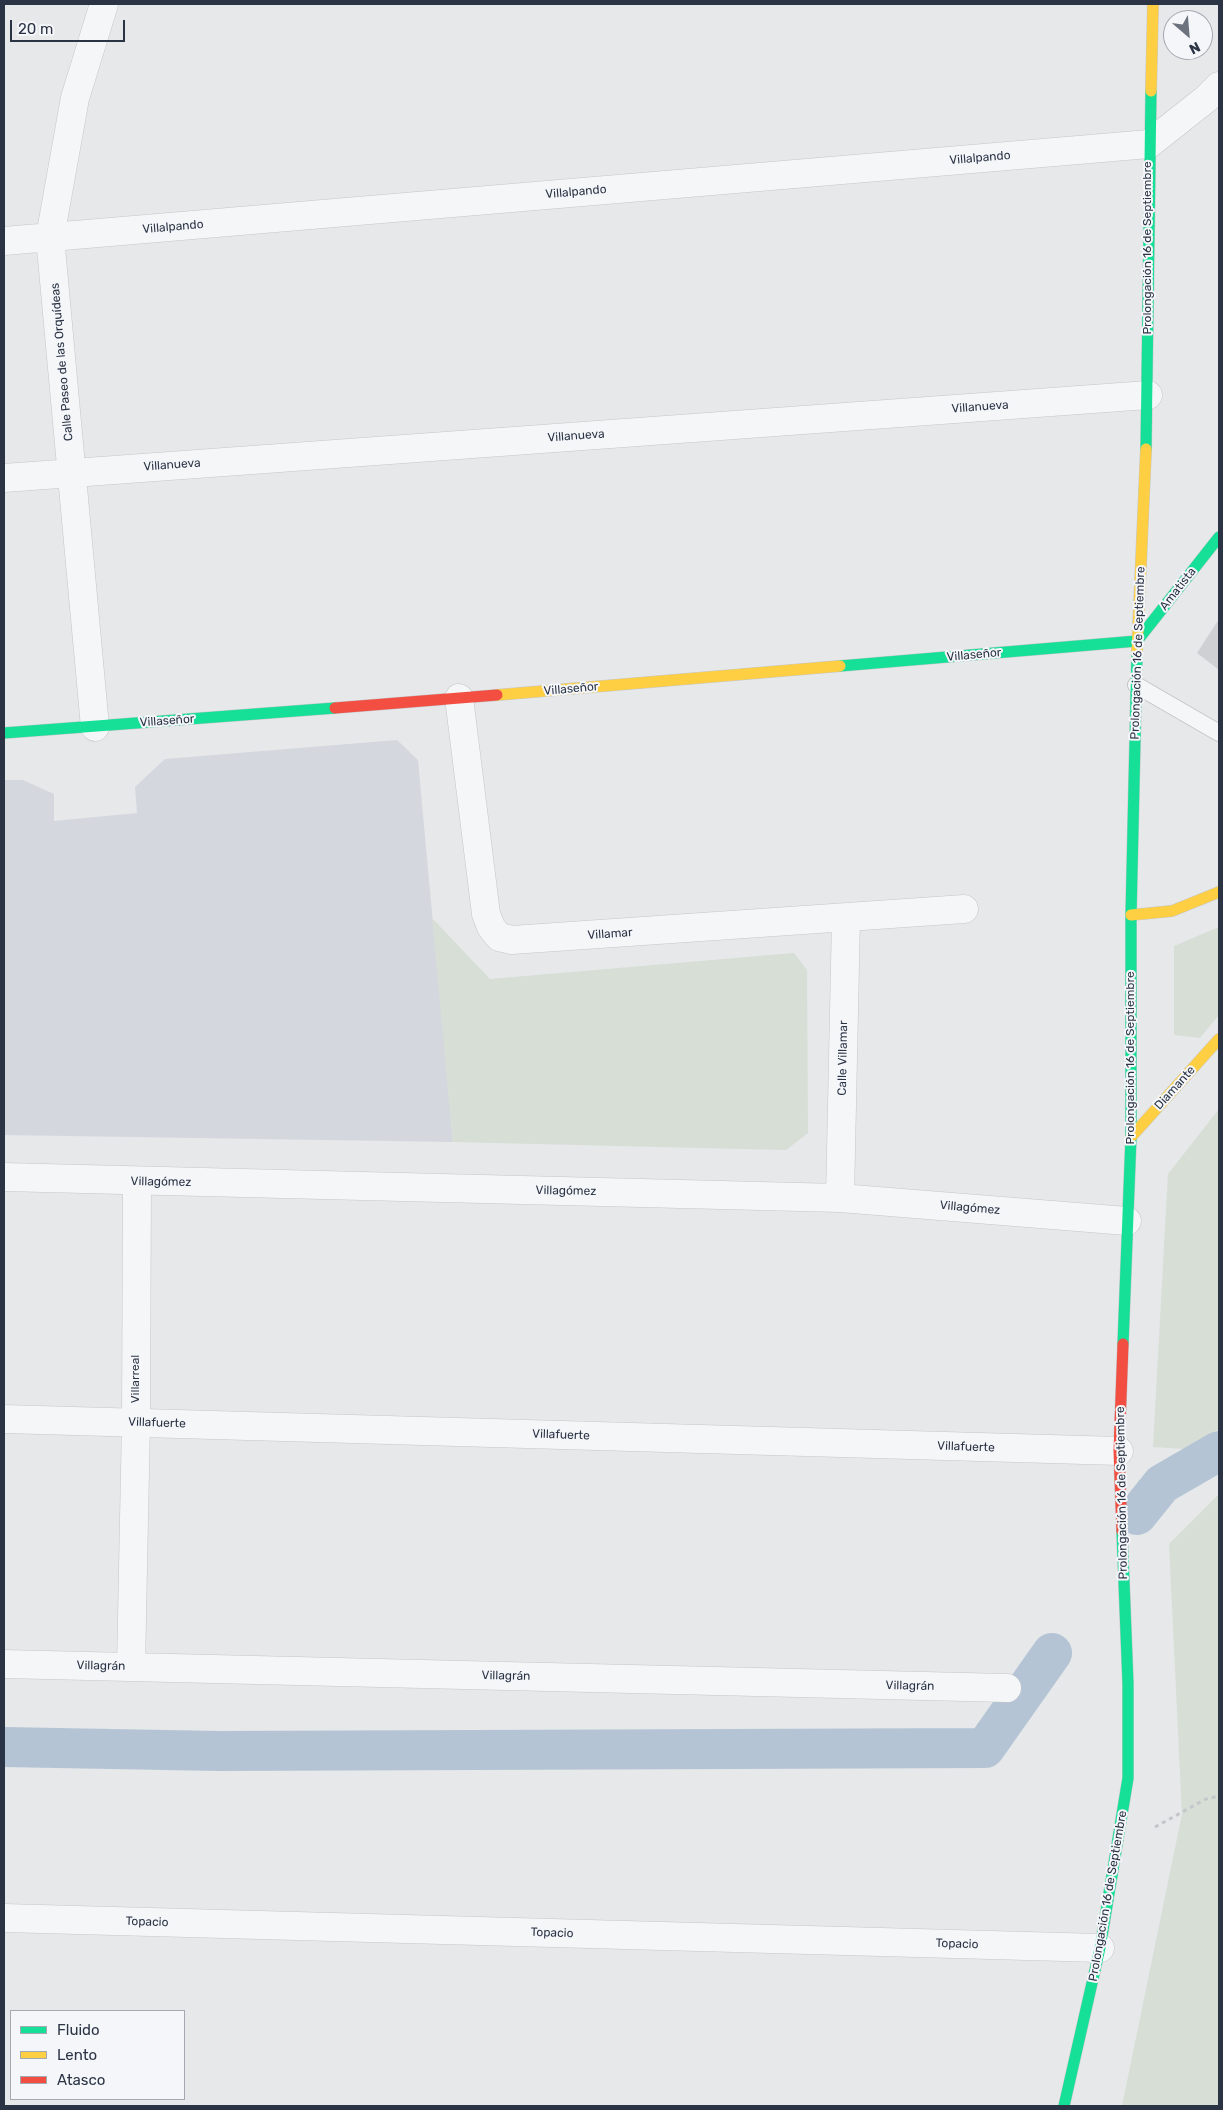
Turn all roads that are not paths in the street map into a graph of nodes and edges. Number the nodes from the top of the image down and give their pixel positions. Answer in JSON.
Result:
{"nodes":[{"id":1,"x":104,"y":4,"type":"edge"},
{"id":2,"x":1153,"y":4,"type":"edge"},
{"id":3,"x":1219,"y":86,"type":"edge"},
{"id":4,"x":1149,"y":144,"type":"junction"},
{"id":5,"x":50,"y":237,"type":"junction"},
{"id":6,"x":4,"y":241,"type":"edge"},
{"id":7,"x":1148,"y":395,"type":"junction"},
{"id":8,"x":72,"y":472,"type":"junction"},
{"id":9,"x":4,"y":478,"type":"edge"},
{"id":10,"x":1219,"y":537,"type":"edge"},
{"id":11,"x":1137,"y":641,"type":"junction"},
{"id":12,"x":1136,"y":685,"type":"junction"},
{"id":13,"x":459,"y":698,"type":"junction"},
{"id":14,"x":95,"y":726,"type":"junction"},
{"id":15,"x":4,"y":733,"type":"edge"},
{"id":16,"x":1219,"y":733,"type":"edge"},
{"id":17,"x":1219,"y":892,"type":"edge"},
{"id":18,"x":964,"y":909,"type":"dead end"},
{"id":19,"x":1131,"y":915,"type":"junction"},
{"id":20,"x":846,"y":918,"type":"junction"},
{"id":21,"x":1219,"y":1038,"type":"edge"},
{"id":22,"x":1131,"y":1138,"type":"junction"},
{"id":23,"x":4,"y":1177,"type":"edge"},
{"id":24,"x":137,"y":1181,"type":"junction"},
{"id":25,"x":840,"y":1198,"type":"junction"},
{"id":26,"x":1127,"y":1221,"type":"junction"},
{"id":27,"x":4,"y":1419,"type":"edge"},
{"id":28,"x":136,"y":1422,"type":"junction"},
{"id":29,"x":1119,"y":1451,"type":"junction"},
{"id":30,"x":4,"y":1664,"type":"edge"},
{"id":31,"x":131,"y":1667,"type":"junction"},
{"id":32,"x":1007,"y":1688,"type":"dead end"},
{"id":33,"x":4,"y":1918,"type":"edge"},
{"id":34,"x":1100,"y":1948,"type":"junction"},
{"id":35,"x":1064,"y":2106,"type":"edge"}],
"edges":[{"from":1,"to":5,"type":"street","name":"Calle Paseo de las Orquídeas"},
{"from":2,"to":4,"type":"street","name":"Prolongación 16 de Septiembre"},
{"from":3,"to":4,"type":"street"},
{"from":4,"to":5,"type":"street","name":"Villalpando"},
{"from":4,"to":7,"type":"street","name":"Prolongación 16 de Septiembre"},
{"from":5,"to":6,"type":"street","name":"Villalpando"},
{"from":5,"to":8,"type":"street","name":"Calle Paseo de las Orquídeas"},
{"from":7,"to":8,"type":"street","name":"Villanueva"},
{"from":7,"to":11,"type":"street","name":"Prolongación 16 de Septiembre"},
{"from":8,"to":9,"type":"street","name":"Villanueva"},
{"from":8,"to":14,"type":"street","name":"Calle Paseo de las Orquídeas"},
{"from":10,"to":11,"type":"street","name":"Amatista"},
{"from":11,"to":12,"type":"street","name":"Prolongación 16 de Septiembre"},
{"from":11,"to":13,"type":"street","name":"Villaseñor"},
{"from":12,"to":16,"type":"lane"},
{"from":12,"to":19,"type":"street","name":"Prolongación 16 de Septiembre"},
{"from":13,"to":14,"type":"street","name":"Villaseñor"},
{"from":13,"to":20,"type":"street","name":"Villamar"},
{"from":14,"to":15,"type":"street","name":"Villaseñor"},
{"from":17,"to":19,"type":"street"},
{"from":18,"to":20,"type":"street","name":"Villamar"},
{"from":19,"to":22,"type":"street","name":"Prolongación 16 de Septiembre"},
{"from":20,"to":25,"type":"street","name":"Calle Villamar"},
{"from":21,"to":22,"type":"street","name":"Diamante"},
{"from":22,"to":26,"type":"street","name":"Prolongación 16 de Septiembre"},
{"from":23,"to":24,"type":"street","name":"Villagómez"},
{"from":24,"to":25,"type":"street","name":"Villagómez"},
{"from":24,"to":28,"type":"street","name":"Villarreal"},
{"from":25,"to":26,"type":"street","name":"Villagómez"},
{"from":26,"to":29,"type":"street","name":"Prolongación 16 de Septiembre"},
{"from":27,"to":28,"type":"street","name":"Villafuerte"},
{"from":28,"to":29,"type":"street","name":"Villafuerte"},
{"from":28,"to":31,"type":"street","name":"Villarreal"},
{"from":29,"to":34,"type":"street","name":"Prolongación 16 de Septiembre"},
{"from":30,"to":31,"type":"street","name":"Villagrán"},
{"from":31,"to":32,"type":"street","name":"Villagrán"},
{"from":33,"to":34,"type":"street","name":"Topacio"},
{"from":34,"to":35,"type":"street","name":"Prolongación 16 de Septiembre"}]}
